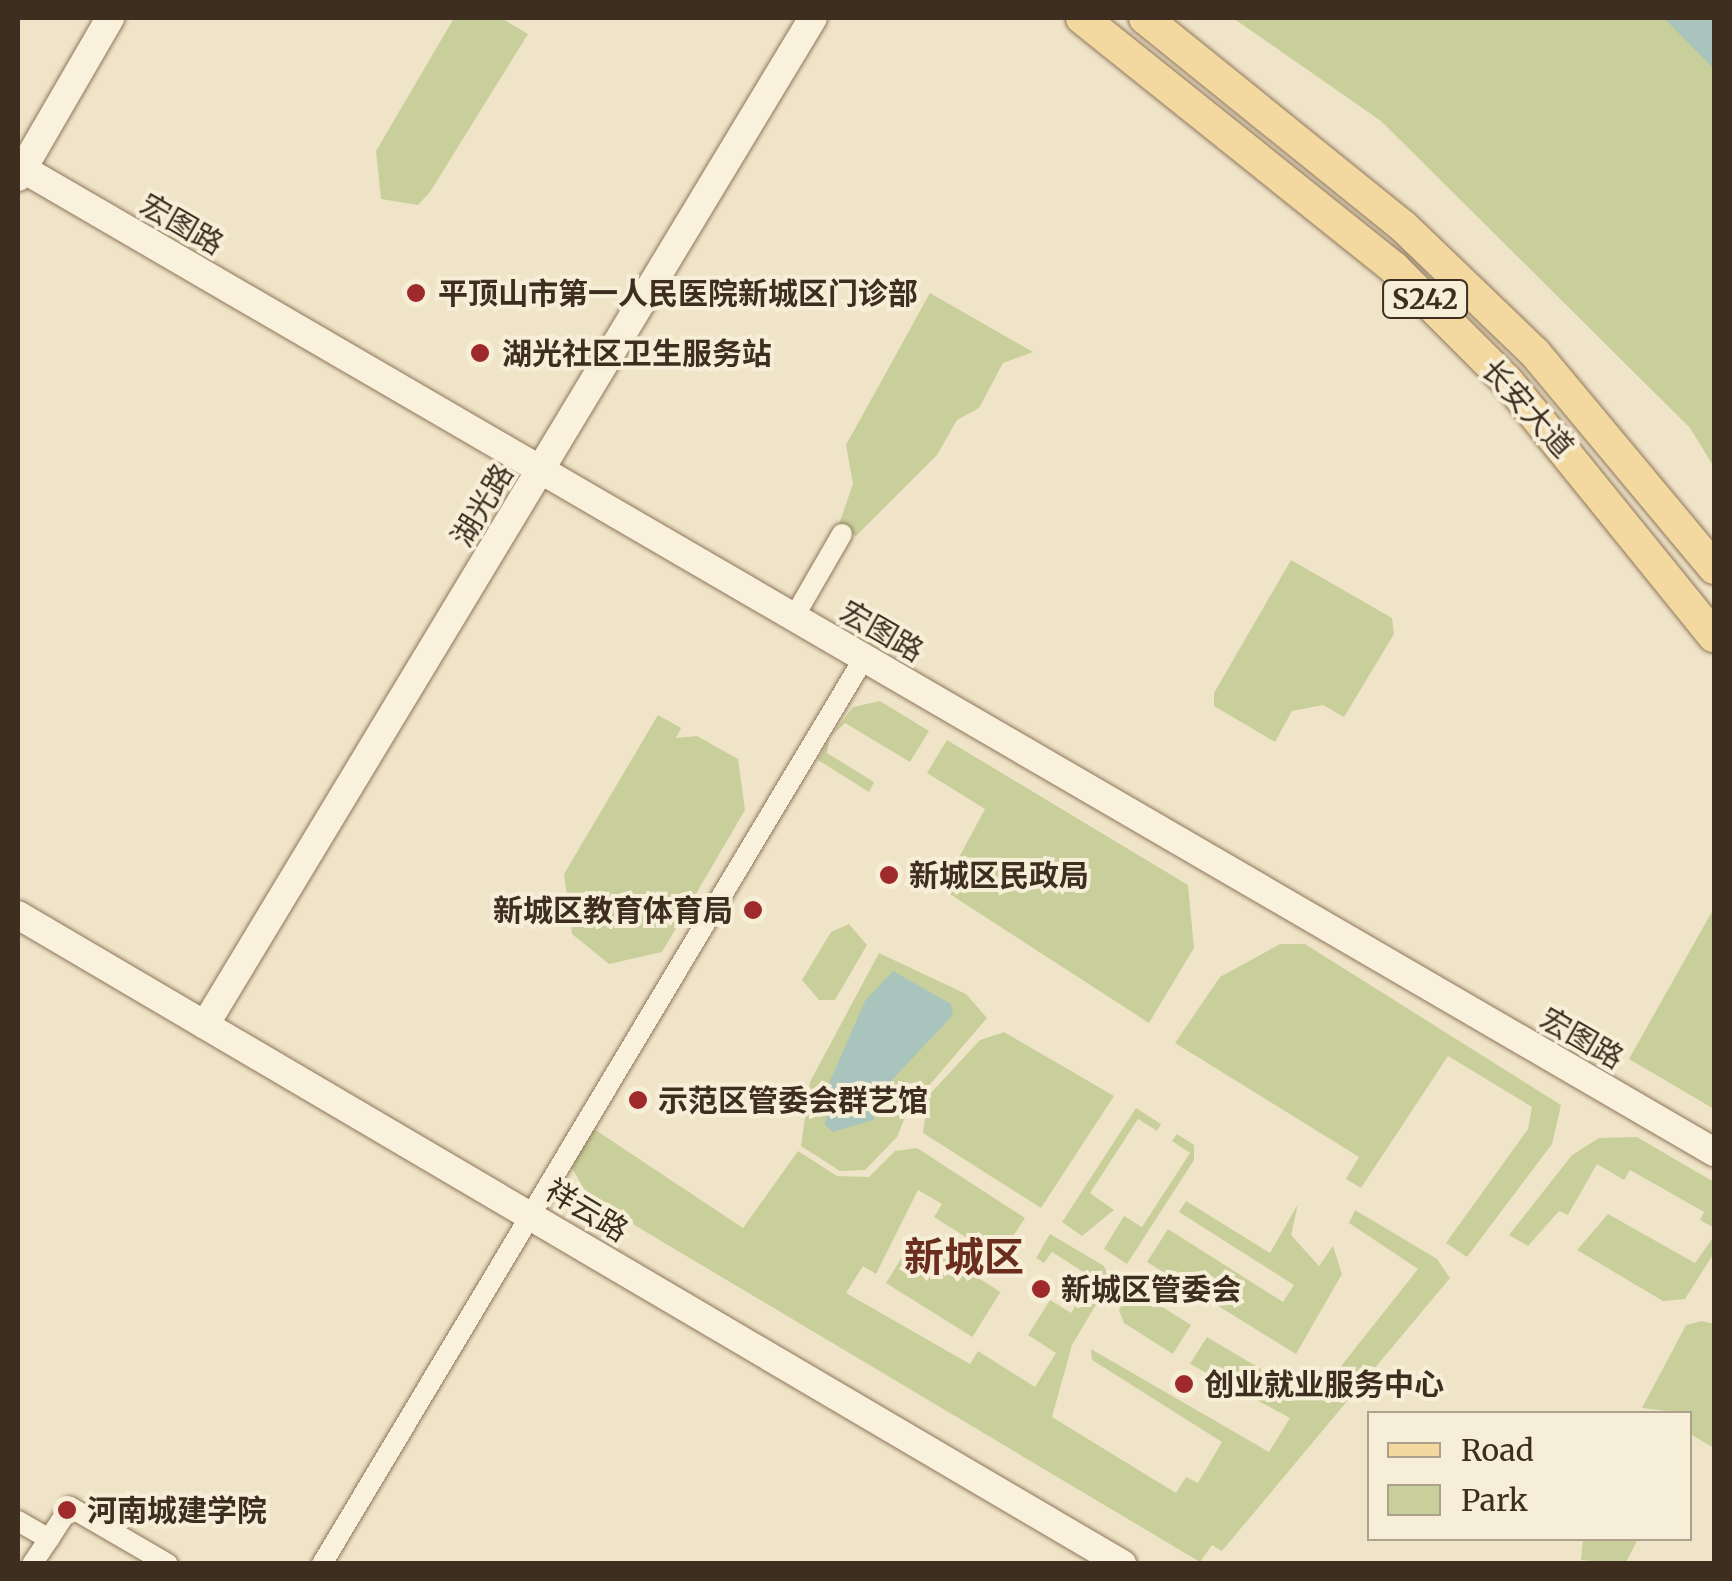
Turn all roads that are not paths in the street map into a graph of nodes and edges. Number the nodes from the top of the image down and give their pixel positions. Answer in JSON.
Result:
{"nodes":[{"id":1,"x":88,"y":18,"type":"edge"},
{"id":2,"x":110,"y":18,"type":"edge"},
{"id":3,"x":813,"y":18,"type":"edge"},
{"id":4,"x":1082,"y":18,"type":"edge"},
{"id":5,"x":1145,"y":18,"type":"edge"},
{"id":6,"x":18,"y":140,"type":"edge"},
{"id":7,"x":19,"y":170,"type":"edge"},
{"id":8,"x":541,"y":469,"type":"junction"},
{"id":9,"x":842,"y":534,"type":"dead end"},
{"id":10,"x":1714,"y":568,"type":"edge"},
{"id":11,"x":794,"y":617,"type":"junction"},
{"id":12,"x":1714,"y":636,"type":"edge"},
{"id":13,"x":864,"y":658,"type":"junction"},
{"id":14,"x":18,"y":915,"type":"edge"},
{"id":15,"x":206,"y":1024,"type":"junction"},
{"id":16,"x":1714,"y":1152,"type":"edge"},
{"id":17,"x":526,"y":1212,"type":"junction"},
{"id":18,"x":18,"y":1521,"type":"edge"},
{"id":19,"x":49,"y":1539,"type":"junction"},
{"id":20,"x":32,"y":1564,"type":"edge"},
{"id":21,"x":168,"y":1564,"type":"edge"},
{"id":22,"x":322,"y":1564,"type":"edge"},
{"id":23,"x":1122,"y":1564,"type":"edge"}],
"edges":[{"from":1,"to":6,"type":"street"},
{"from":2,"to":7,"type":"street"},
{"from":3,"to":8,"type":"street","name":"湖光路"},
{"from":4,"to":12,"type":"main road","name":"长安大道","number":"S242"},
{"from":5,"to":10,"type":"main road","name":"长安大道","number":"S242"},
{"from":7,"to":8,"type":"street","name":"宏图路"},
{"from":8,"to":11,"type":"street","name":"宏图路"},
{"from":8,"to":15,"type":"street","name":"湖光路"},
{"from":9,"to":11,"type":"street"},
{"from":11,"to":13,"type":"street","name":"宏图路"},
{"from":13,"to":16,"type":"street","name":"宏图路"},
{"from":13,"to":17,"type":"street"},
{"from":14,"to":15,"type":"street","name":"祥云路"},
{"from":15,"to":17,"type":"street","name":"祥云路"},
{"from":17,"to":22,"type":"street"},
{"from":17,"to":23,"type":"street","name":"祥云路"},
{"from":18,"to":19,"type":"street"},
{"from":19,"to":20,"type":"street"},
{"from":19,"to":21,"type":"street"}]}
